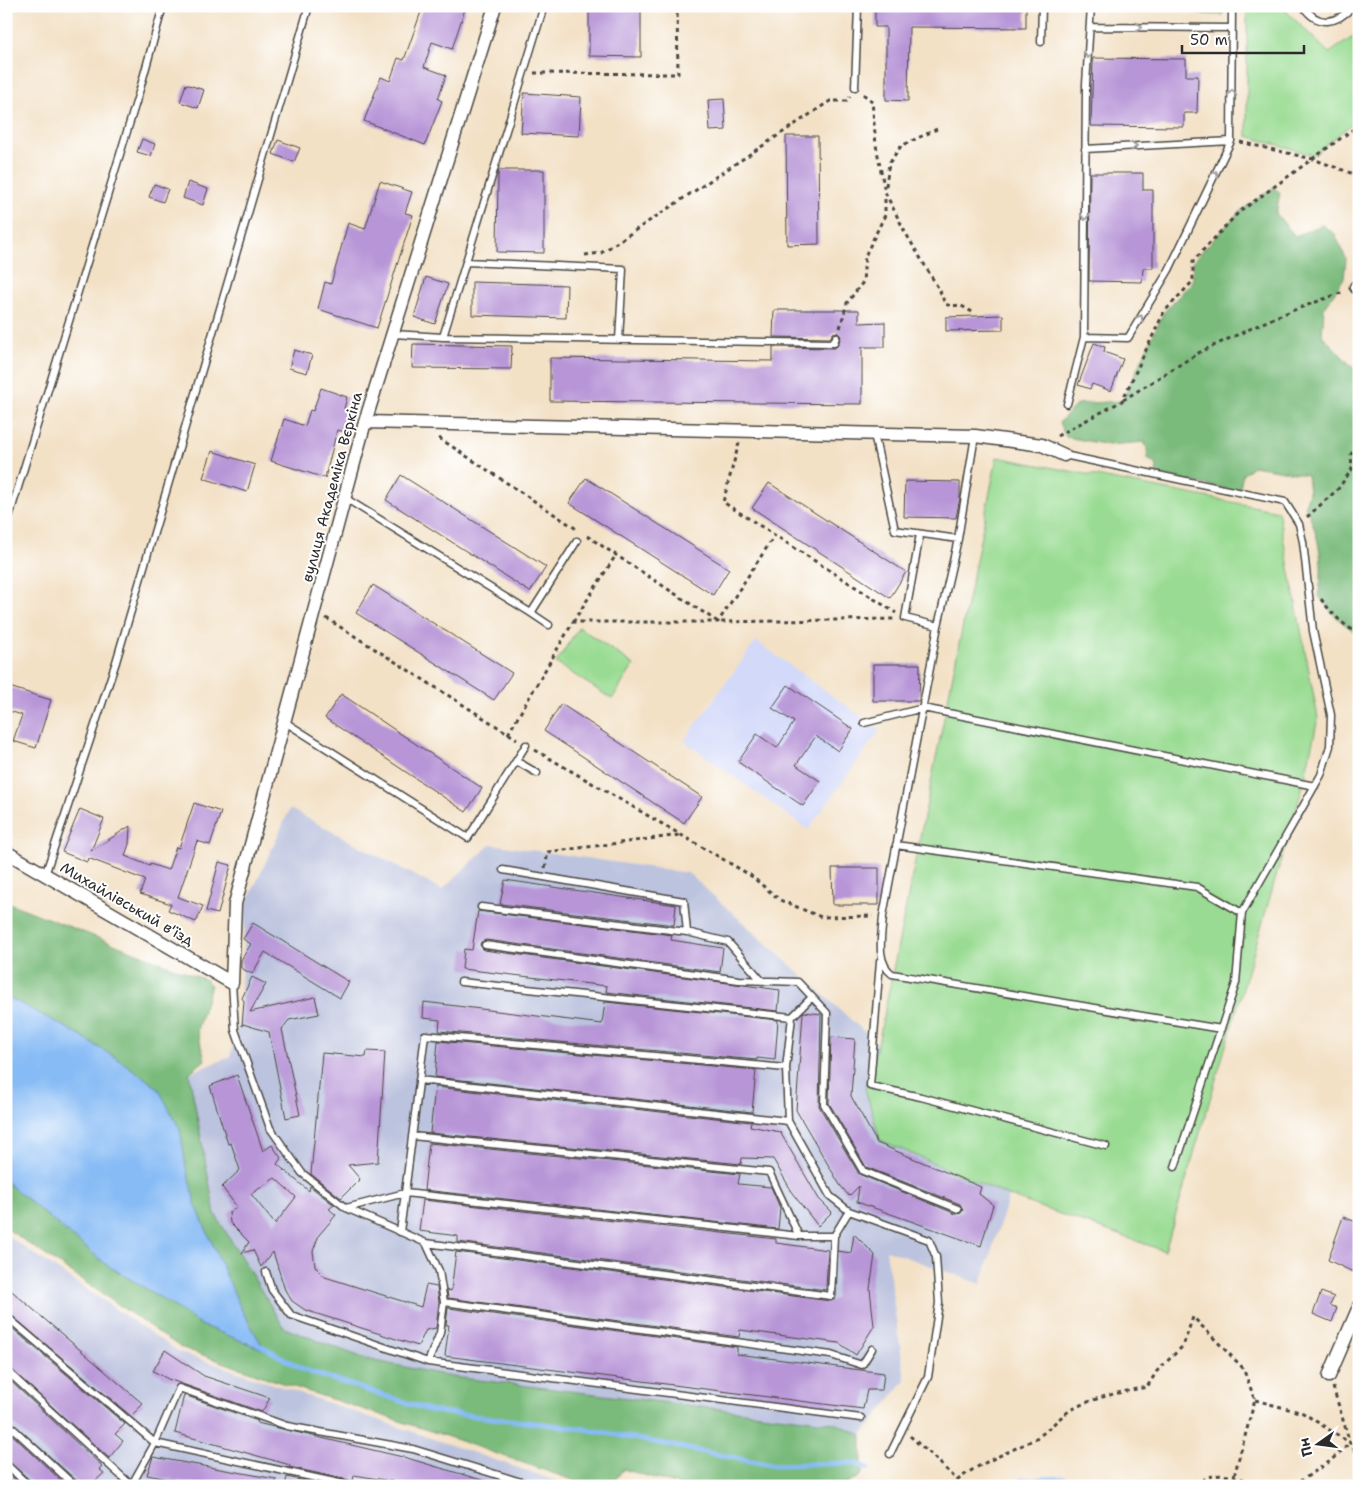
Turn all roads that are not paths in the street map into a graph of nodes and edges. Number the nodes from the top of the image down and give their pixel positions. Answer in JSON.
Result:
{"nodes":[{"id":1,"x":163,"y":6,"type":"edge"},
{"id":2,"x":309,"y":6,"type":"edge"},
{"id":3,"x":495,"y":6,"type":"edge"},
{"id":4,"x":544,"y":6,"type":"edge"},
{"id":5,"x":827,"y":6,"type":"edge"},
{"id":6,"x":1042,"y":6,"type":"edge"},
{"id":7,"x":1091,"y":6,"type":"edge"},
{"id":8,"x":1232,"y":6,"type":"edge"},
{"id":9,"x":1304,"y":6,"type":"edge"},
{"id":10,"x":1353,"y":6,"type":"edge"},
{"id":11,"x":1090,"y":26,"type":"junction"},
{"id":12,"x":1232,"y":28,"type":"junction"},
{"id":13,"x":1041,"y":42,"type":"dead end"},
{"id":14,"x":855,"y":87,"type":"road end"},
{"id":15,"x":1231,"y":141,"type":"junction"},
{"id":16,"x":1086,"y":144,"type":"junction"},
{"id":17,"x":466,"y":262,"type":"junction"},
{"id":18,"x":392,"y":334,"type":"junction"},
{"id":19,"x":443,"y":337,"type":"junction"},
{"id":20,"x":836,"y":337,"type":"road end"},
{"id":21,"x":1084,"y":337,"type":"junction"},
{"id":22,"x":619,"y":340,"type":"junction"},
{"id":23,"x":1067,"y":404,"type":"dead end"},
{"id":24,"x":365,"y":422,"type":"junction"},
{"id":25,"x":874,"y":434,"type":"junction"},
{"id":26,"x":975,"y":436,"type":"junction"},
{"id":27,"x":1064,"y":454,"type":"joint"},
{"id":28,"x":345,"y":498,"type":"junction"},
{"id":29,"x":6,"y":527,"type":"edge"},
{"id":30,"x":920,"y":534,"type":"junction"},
{"id":31,"x":958,"y":539,"type":"junction"},
{"id":32,"x":577,"y":541,"type":"dead end"},
{"id":33,"x":531,"y":613,"type":"junction"},
{"id":34,"x":549,"y":625,"type":"dead end"},
{"id":35,"x":938,"y":626,"type":"junction"},
{"id":36,"x":923,"y":708,"type":"junction"},
{"id":37,"x":285,"y":722,"type":"junction"},
{"id":38,"x":864,"y":723,"type":"dead end"},
{"id":39,"x":526,"y":745,"type":"road end"},
{"id":40,"x":516,"y":761,"type":"junction"},
{"id":41,"x":537,"y":773,"type":"dead end"},
{"id":42,"x":1314,"y":786,"type":"junction"},
{"id":43,"x":896,"y":845,"type":"junction"},
{"id":44,"x":6,"y":852,"type":"edge"},
{"id":45,"x":503,"y":870,"type":"dead end"},
{"id":46,"x":45,"y":875,"type":"junction"},
{"id":47,"x":481,"y":907,"type":"dead end"},
{"id":48,"x":1242,"y":912,"type":"junction"},
{"id":49,"x":687,"y":932,"type":"junction"},
{"id":50,"x":485,"y":945,"type":"dead end"},
{"id":51,"x":881,"y":952,"type":"junction"},
{"id":52,"x":762,"y":981,"type":"junction"},
{"id":53,"x":460,"y":982,"type":"dead end"},
{"id":54,"x":232,"y":983,"type":"junction"},
{"id":55,"x":812,"y":997,"type":"junction"},
{"id":56,"x":792,"y":1016,"type":"junction"},
{"id":57,"x":1221,"y":1029,"type":"junction"},
{"id":58,"x":786,"y":1068,"type":"junction"},
{"id":59,"x":419,"y":1080,"type":"junction"},
{"id":60,"x":788,"y":1121,"type":"junction"},
{"id":61,"x":412,"y":1136,"type":"junction"},
{"id":62,"x":1106,"y":1146,"type":"dead end"},
{"id":63,"x":1175,"y":1167,"type":"dead end"},
{"id":64,"x":405,"y":1193,"type":"junction"},
{"id":65,"x":346,"y":1208,"type":"junction"},
{"id":66,"x":958,"y":1209,"type":"dead end"},
{"id":67,"x":850,"y":1211,"type":"junction"},
{"id":68,"x":400,"y":1232,"type":"junction"},
{"id":69,"x":799,"y":1236,"type":"junction"},
{"id":70,"x":834,"y":1236,"type":"junction"},
{"id":71,"x":426,"y":1243,"type":"junction"},
{"id":72,"x":266,"y":1272,"type":"dead end"},
{"id":73,"x":444,"y":1302,"type":"junction"},
{"id":74,"x":1359,"y":1307,"type":"edge"},
{"id":75,"x":6,"y":1316,"type":"edge"},
{"id":76,"x":872,"y":1349,"type":"dead end"},
{"id":77,"x":428,"y":1362,"type":"junction"},
{"id":78,"x":6,"y":1370,"type":"edge"},
{"id":79,"x":1329,"y":1376,"type":"road end"},
{"id":80,"x":861,"y":1418,"type":"dead end"},
{"id":81,"x":6,"y":1422,"type":"edge"},
{"id":82,"x":155,"y":1443,"type":"junction"},
{"id":83,"x":890,"y":1454,"type":"dead end"},
{"id":84,"x":6,"y":1464,"type":"edge"},
{"id":85,"x":30,"y":1486,"type":"edge"},
{"id":86,"x":75,"y":1486,"type":"edge"},
{"id":87,"x":132,"y":1486,"type":"edge"},
{"id":88,"x":353,"y":1486,"type":"edge"},
{"id":89,"x":534,"y":1486,"type":"edge"}],
"edges":[{"from":1,"to":29,"type":"lane"},
{"from":2,"to":46,"type":"lane"},
{"from":3,"to":18,"type":"street","name":"вулиця Академіка Вєркіна"},
{"from":4,"to":17,"type":"lane"},
{"from":5,"to":14,"type":"lane"},
{"from":6,"to":13,"type":"lane"},
{"from":7,"to":11,"type":"lane"},
{"from":8,"to":12,"type":"lane"},
{"from":9,"to":10,"type":"lane"},
{"from":11,"to":12,"type":"lane","one_way":true},
{"from":11,"to":16,"type":"lane","one_way":true},
{"from":15,"to":12,"type":"lane","one_way":true},
{"from":16,"to":15,"type":"lane","one_way":true},
{"from":21,"to":15,"type":"lane","one_way":true},
{"from":16,"to":21,"type":"lane","one_way":true},
{"from":17,"to":19,"type":"lane"},
{"from":17,"to":22,"type":"lane"},
{"from":18,"to":19,"type":"lane"},
{"from":18,"to":24,"type":"street","name":"вулиця Академіка Вєркіна"},
{"from":19,"to":22,"type":"lane"},
{"from":20,"to":22,"type":"lane"},
{"from":21,"to":23,"type":"lane"},
{"from":24,"to":25,"type":"street"},
{"from":24,"to":28,"type":"street","name":"вулиця Академіка Вєркіна"},
{"from":25,"to":26,"type":"street"},
{"from":25,"to":30,"type":"lane"},
{"from":26,"to":27,"type":"street"},
{"from":26,"to":31,"type":"lane"},
{"from":27,"to":42,"type":"lane"},
{"from":28,"to":33,"type":"lane"},
{"from":28,"to":37,"type":"street","name":"вулиця Академіка Вєркіна"},
{"from":30,"to":31,"type":"lane"},
{"from":30,"to":35,"type":"lane"},
{"from":31,"to":35,"type":"lane"},
{"from":32,"to":33,"type":"lane"},
{"from":33,"to":34,"type":"lane"},
{"from":35,"to":36,"type":"lane"},
{"from":36,"to":38,"type":"lane"},
{"from":36,"to":42,"type":"lane"},
{"from":36,"to":43,"type":"lane"},
{"from":37,"to":40,"type":"lane"},
{"from":37,"to":54,"type":"street","name":"вулиця Академіка Вєркіна"},
{"from":39,"to":40,"type":"lane"},
{"from":40,"to":41,"type":"lane"},
{"from":42,"to":48,"type":"lane"},
{"from":43,"to":48,"type":"lane"},
{"from":43,"to":51,"type":"lane"},
{"from":44,"to":46,"type":"street","name":"Михайлівський в'їзд"},
{"from":45,"to":49,"type":"lane"},
{"from":46,"to":54,"type":"street","name":"Михайлівський в'їзд"},
{"from":47,"to":49,"type":"lane"},
{"from":48,"to":57,"type":"lane"},
{"from":49,"to":52,"type":"lane"},
{"from":50,"to":52,"type":"lane"},
{"from":51,"to":57,"type":"lane"},
{"from":51,"to":62,"type":"lane"},
{"from":52,"to":55,"type":"lane"},
{"from":53,"to":56,"type":"lane"},
{"from":54,"to":65,"type":"lane"},
{"from":55,"to":56,"type":"lane"},
{"from":55,"to":66,"type":"lane"},
{"from":56,"to":58,"type":"lane"},
{"from":57,"to":63,"type":"lane"},
{"from":58,"to":59,"type":"lane"},
{"from":58,"to":60,"type":"lane"},
{"from":59,"to":60,"type":"lane"},
{"from":59,"to":61,"type":"lane"},
{"from":60,"to":67,"type":"lane"},
{"from":61,"to":64,"type":"lane"},
{"from":61,"to":69,"type":"lane"},
{"from":64,"to":65,"type":"lane"},
{"from":64,"to":68,"type":"lane"},
{"from":64,"to":69,"type":"lane"},
{"from":65,"to":68,"type":"lane"},
{"from":67,"to":70,"type":"lane"},
{"from":67,"to":83,"type":"lane"},
{"from":68,"to":71,"type":"lane"},
{"from":69,"to":70,"type":"lane"},
{"from":70,"to":71,"type":"lane"},
{"from":71,"to":73,"type":"lane"},
{"from":72,"to":77,"type":"lane"},
{"from":73,"to":76,"type":"lane"},
{"from":73,"to":77,"type":"lane"},
{"from":74,"to":79,"type":"street"},
{"from":75,"to":82,"type":"lane"},
{"from":77,"to":80,"type":"lane"},
{"from":78,"to":87,"type":"lane"},
{"from":81,"to":86,"type":"lane"},
{"from":82,"to":87,"type":"lane"},
{"from":82,"to":88,"type":"lane"},
{"from":82,"to":89,"type":"lane"},
{"from":84,"to":85,"type":"lane"}]}
